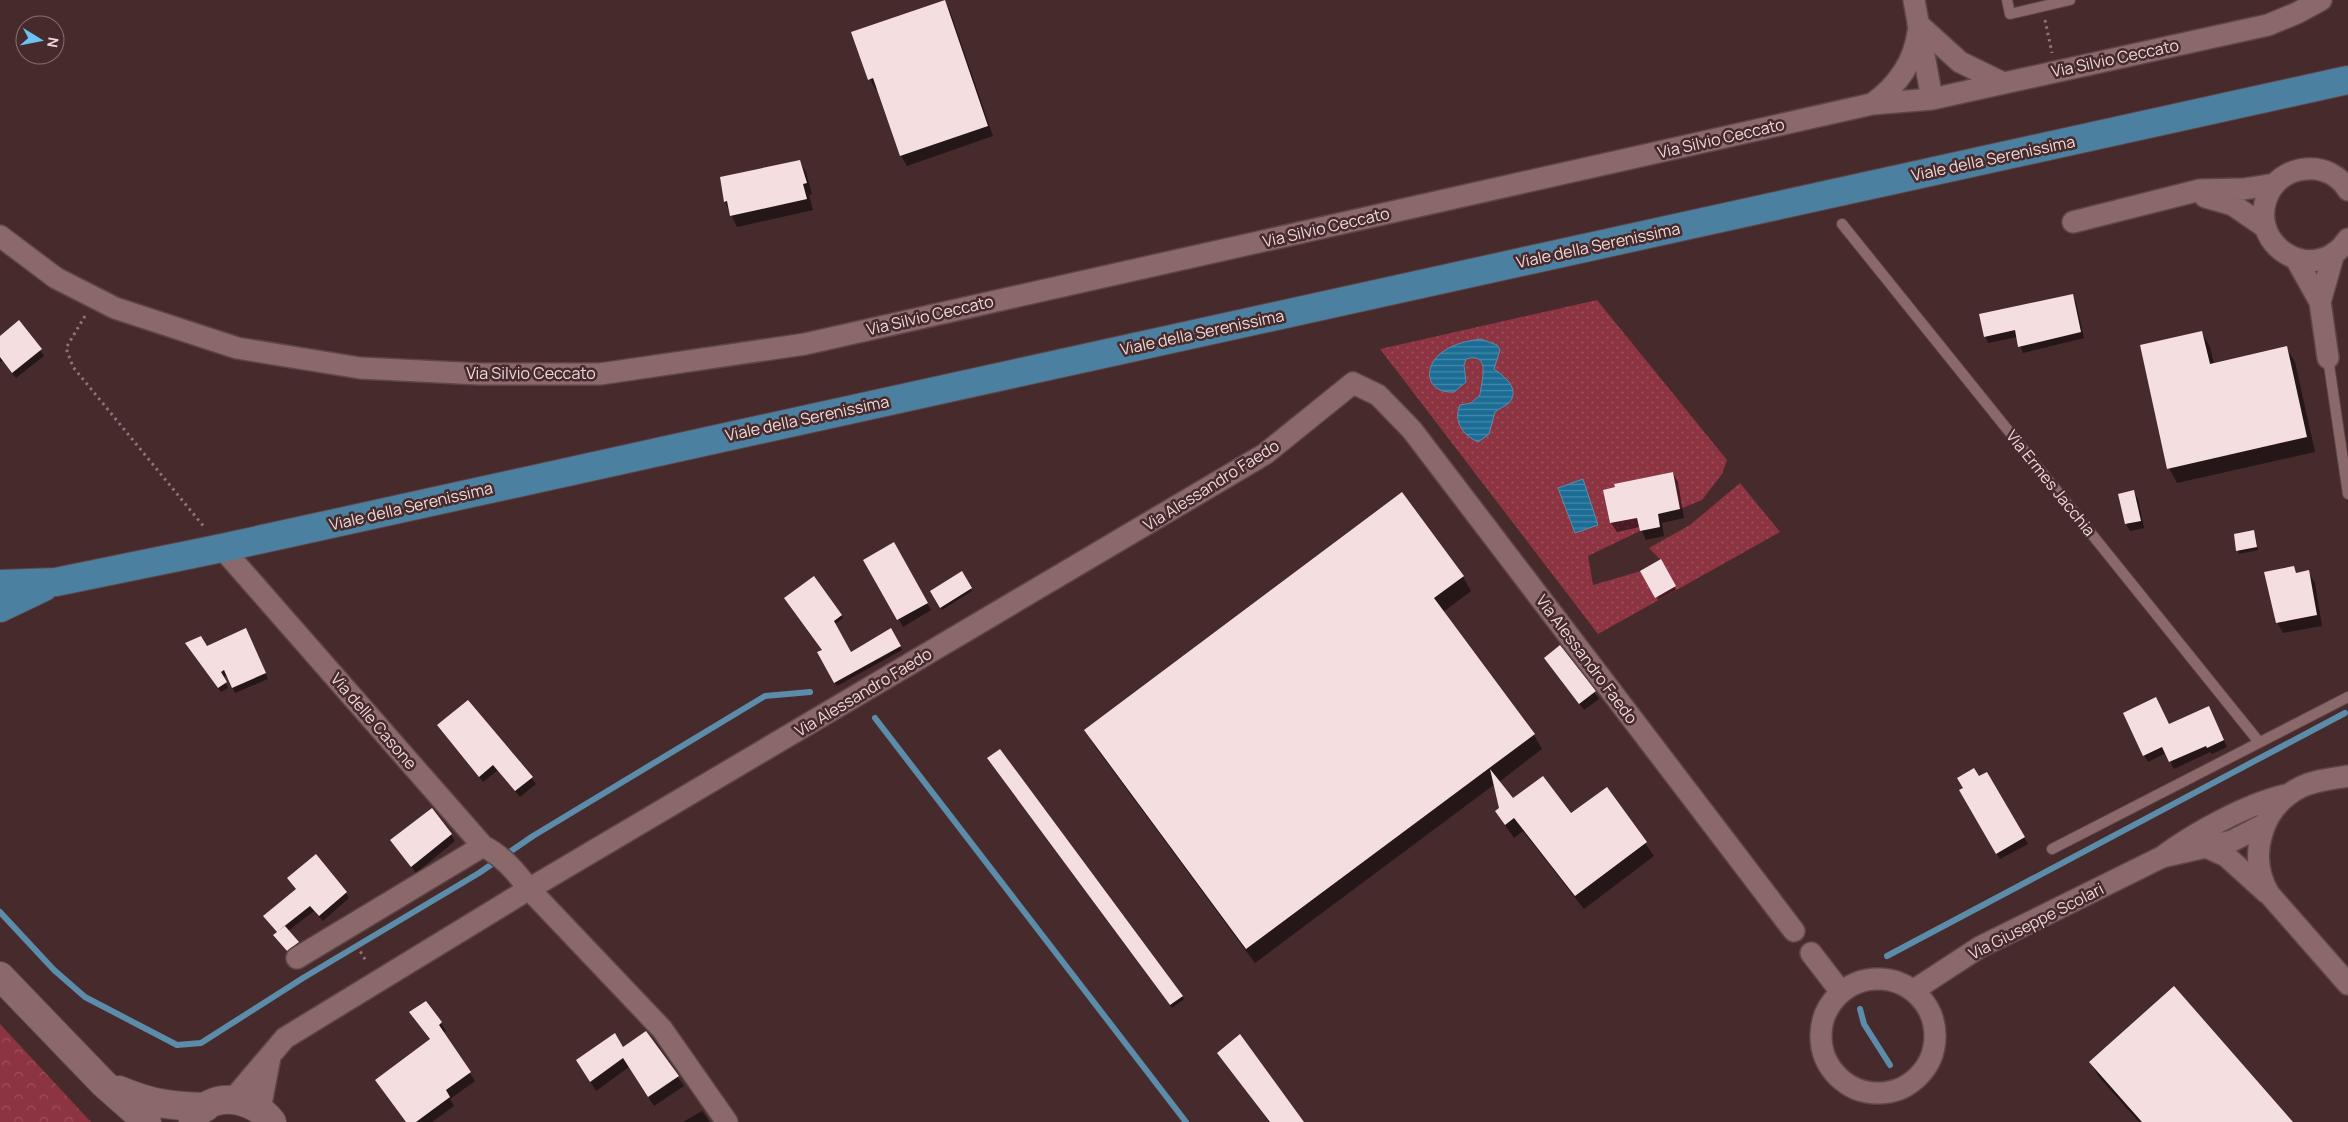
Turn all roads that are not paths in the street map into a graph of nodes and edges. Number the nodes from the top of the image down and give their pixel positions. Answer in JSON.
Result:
{"nodes":[{"id":1,"x":1914,"y":0,"type":"edge"},
{"id":2,"x":2007,"y":0,"type":"edge"},
{"id":3,"x":2070,"y":0,"type":"edge"},
{"id":4,"x":2321,"y":0,"type":"edge"},
{"id":5,"x":1918,"y":24,"type":"junction"},
{"id":6,"x":2348,"y":80,"type":"edge"},
{"id":7,"x":2003,"y":83,"type":"junction"},
{"id":8,"x":1932,"y":99,"type":"junction"},
{"id":9,"x":1872,"y":104,"type":"junction"},
{"id":10,"x":2348,"y":162,"type":"edge"},
{"id":11,"x":2322,"y":170,"type":"junction"},
{"id":12,"x":2275,"y":184,"type":"junction"},
{"id":13,"x":2348,"y":190,"type":"edge"},
{"id":14,"x":2172,"y":198,"type":"junction"},
{"id":15,"x":2073,"y":222,"type":"dead end"},
{"id":16,"x":1842,"y":224,"type":"dead end"},
{"id":17,"x":2265,"y":227,"type":"junction"},
{"id":18,"x":0,"y":236,"type":"edge"},
{"id":19,"x":2341,"y":246,"type":"edge"},
{"id":20,"x":2296,"y":259,"type":"junction"},
{"id":21,"x":2320,"y":302,"type":"junction"},
{"id":22,"x":2328,"y":358,"type":"joint"},
{"id":23,"x":2348,"y":494,"type":"edge"},
{"id":24,"x":222,"y":548,"type":"junction"},
{"id":25,"x":56,"y":582,"type":"junction"},
{"id":26,"x":0,"y":584,"type":"edge"},
{"id":27,"x":0,"y":608,"type":"edge"},
{"id":28,"x":2348,"y":697,"type":"edge"},
{"id":29,"x":2260,"y":742,"type":"junction"},
{"id":30,"x":2348,"y":776,"type":"edge"},
{"id":31,"x":2288,"y":794,"type":"junction"},
{"id":32,"x":2265,"y":824,"type":"junction"},
{"id":33,"x":2206,"y":847,"type":"junction"},
{"id":34,"x":2052,"y":848,"type":"dead end"},
{"id":35,"x":489,"y":849,"type":"junction"},
{"id":36,"x":2162,"y":857,"type":"junction"},
{"id":37,"x":529,"y":889,"type":"junction"},
{"id":38,"x":2269,"y":894,"type":"junction"},
{"id":39,"x":1794,"y":931,"type":"dead end"},
{"id":40,"x":1812,"y":953,"type":"dead end"},
{"id":41,"x":297,"y":958,"type":"dead end"},
{"id":42,"x":0,"y":976,"type":"edge"},
{"id":43,"x":2348,"y":984,"type":"edge"},
{"id":44,"x":1914,"y":990,"type":"junction"},
{"id":45,"x":1841,"y":992,"type":"junction"},
{"id":46,"x":271,"y":1055,"type":"junction"},
{"id":47,"x":104,"y":1084,"type":"junction"},
{"id":48,"x":233,"y":1100,"type":"junction"},
{"id":49,"x":199,"y":1114,"type":"edge"},
{"id":50,"x":266,"y":1116,"type":"edge"},
{"id":51,"x":147,"y":1122,"type":"edge"},
{"id":52,"x":727,"y":1122,"type":"edge"}],
"edges":[{"from":1,"to":5,"type":"street"},
{"from":2,"to":3,"type":"lane"},
{"from":4,"to":7,"type":"street","name":"Via Silvio Ceccato"},
{"from":5,"to":7,"type":"street"},
{"from":5,"to":8,"type":"street"},
{"from":5,"to":9,"type":"street"},
{"from":6,"to":24,"type":"main road","name":"Viale della Serenissima"},
{"from":7,"to":8,"type":"street","name":"Via Silvio Ceccato"},
{"from":8,"to":9,"type":"street","name":"Via Silvio Ceccato"},
{"from":9,"to":18,"type":"street","name":"Via Silvio Ceccato"},
{"from":10,"to":11,"type":"street"},
{"from":11,"to":12,"type":"street"},
{"from":11,"to":13,"type":"street"},
{"from":12,"to":14,"type":"street"},
{"from":12,"to":17,"type":"street"},
{"from":14,"to":15,"type":"street"},
{"from":14,"to":17,"type":"street"},
{"from":16,"to":29,"type":"lane","name":"Via Ermes Jacchia"},
{"from":17,"to":20,"type":"street"},
{"from":19,"to":20,"type":"street"},
{"from":19,"to":21,"type":"street"},
{"from":20,"to":21,"type":"street"},
{"from":21,"to":22,"type":"street"},
{"from":22,"to":23,"type":"lane"},
{"from":24,"to":25,"type":"main road","name":"Viale della Serenissima"},
{"from":24,"to":35,"type":"street","name":"Via delle Casone"},
{"from":25,"to":26,"type":"main road","name":"Viale della Serenissima"},
{"from":25,"to":27,"type":"main road","name":"Viale della Serenissima"},
{"from":28,"to":29,"type":"lane"},
{"from":29,"to":34,"type":"lane"},
{"from":30,"to":31,"type":"street","name":"Via Giuseppe Scolari"},
{"from":31,"to":32,"type":"street","name":"Via Giuseppe Scolari"},
{"from":31,"to":36,"type":"street","name":"Via Giuseppe Scolari"},
{"from":32,"to":33,"type":"street","name":"Via Giuseppe Scolari"},
{"from":32,"to":38,"type":"street","name":"Via Giuseppe Scolari"},
{"from":33,"to":36,"type":"street","name":"Via Giuseppe Scolari"},
{"from":33,"to":38,"type":"street"},
{"from":35,"to":37,"type":"street","name":"Via delle Casone"},
{"from":35,"to":41,"type":"street"},
{"from":36,"to":44,"type":"street","name":"Via Giuseppe Scolari"},
{"from":37,"to":39,"type":"street","name":"Via Alessandro Faedo"},
{"from":37,"to":46,"type":"street"},
{"from":37,"to":52,"type":"street","name":"Via delle Casone"},
{"from":38,"to":43,"type":"street","name":"Via Giuseppe Scolari"},
{"from":40,"to":45,"type":"street"},
{"from":42,"to":47,"type":"street"},
{"from":44,"to":45,"type":"street"},
{"from":44,"to":45,"type":"street"},
{"from":46,"to":48,"type":"street"},
{"from":46,"to":50,"type":"street"},
{"from":47,"to":49,"type":"street"},
{"from":47,"to":51,"type":"street"},
{"from":48,"to":49,"type":"street"},
{"from":48,"to":50,"type":"street"}]}
